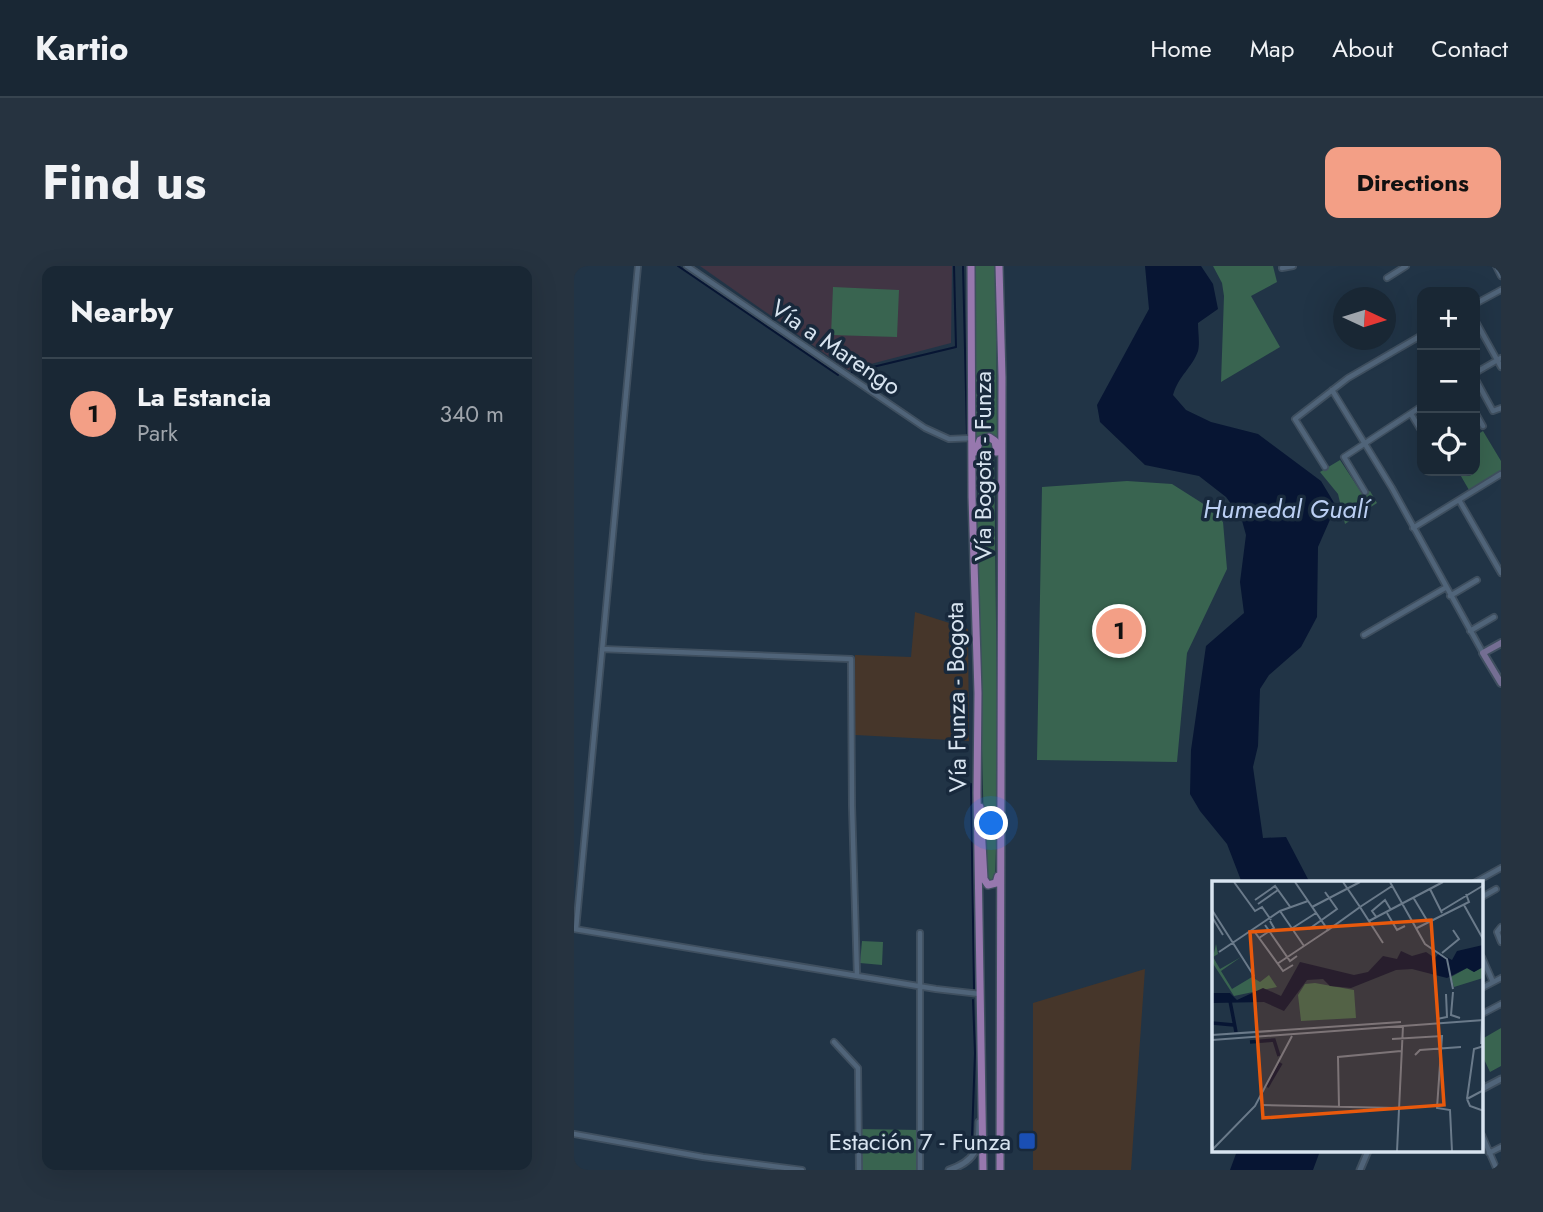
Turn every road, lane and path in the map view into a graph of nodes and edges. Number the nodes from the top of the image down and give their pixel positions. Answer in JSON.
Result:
{"nodes":[{"id":1,"x":638,"y":266,"type":"edge"},
{"id":2,"x":687,"y":266,"type":"edge"},
{"id":3,"x":971,"y":266,"type":"edge"},
{"id":4,"x":999,"y":266,"type":"edge"},
{"id":5,"x":1293,"y":266,"type":"edge"},
{"id":6,"x":1406,"y":266,"type":"edge"},
{"id":7,"x":1496,"y":266,"type":"edge"},
{"id":8,"x":1282,"y":268,"type":"dead end"},
{"id":9,"x":1501,"y":276,"type":"edge"},
{"id":10,"x":1387,"y":278,"type":"dead end"},
{"id":11,"x":1501,"y":290,"type":"edge"},
{"id":12,"x":1480,"y":301,"type":"edge"},
{"id":13,"x":1480,"y":328,"type":"edge"},
{"id":14,"x":1417,"y":338,"type":"edge"},
{"id":15,"x":1499,"y":359,"type":"edge"},
{"id":16,"x":1501,"y":367,"type":"edge"},
{"id":17,"x":1480,"y":372,"type":"edge"},
{"id":18,"x":1480,"y":385,"type":"edge"},
{"id":19,"x":1332,"y":390,"type":"junction"},
{"id":20,"x":1501,"y":408,"type":"edge"},
{"id":21,"x":1417,"y":410,"type":"edge"},
{"id":22,"x":1476,"y":413,"type":"edge"},
{"id":23,"x":1411,"y":414,"type":"junction"},
{"id":24,"x":1417,"y":424,"type":"edge"},
{"id":25,"x":1483,"y":426,"type":"dead end"},
{"id":26,"x":973,"y":438,"type":"junction"},
{"id":27,"x":1365,"y":444,"type":"junction"},
{"id":28,"x":1325,"y":467,"type":"dead end"},
{"id":29,"x":1501,"y":474,"type":"edge"},
{"id":30,"x":1365,"y":492,"type":"dead end"},
{"id":31,"x":1459,"y":500,"type":"junction"},
{"id":32,"x":1413,"y":528,"type":"junction"},
{"id":33,"x":1000,"y":543,"type":"junction"},
{"id":34,"x":973,"y":545,"type":"junction"},
{"id":35,"x":1501,"y":559,"type":"edge"},
{"id":36,"x":1495,"y":562,"type":"junction"},
{"id":37,"x":1501,"y":573,"type":"edge"},
{"id":38,"x":1477,"y":580,"type":"dead end"},
{"id":39,"x":1445,"y":588,"type":"junction"},
{"id":40,"x":1450,"y":596,"type":"junction"},
{"id":41,"x":1494,"y":617,"type":"dead end"},
{"id":42,"x":1470,"y":631,"type":"junction"},
{"id":43,"x":1364,"y":635,"type":"dead end"},
{"id":44,"x":1501,"y":643,"type":"edge"},
{"id":45,"x":602,"y":649,"type":"junction"},
{"id":46,"x":1483,"y":653,"type":"junction"},
{"id":47,"x":1501,"y":682,"type":"edge"},
{"id":48,"x":976,"y":793,"type":"junction"},
{"id":49,"x":1000,"y":803,"type":"junction"},
{"id":50,"x":1501,"y":868,"type":"edge"},
{"id":51,"x":1478,"y":881,"type":"edge"},
{"id":52,"x":1496,"y":889,"type":"dead end"},
{"id":53,"x":1483,"y":896,"type":"edge"},
{"id":54,"x":1501,"y":927,"type":"edge"},
{"id":55,"x":575,"y":929,"type":"edge"},
{"id":56,"x":920,"y":933,"type":"dead end"},
{"id":57,"x":1501,"y":942,"type":"edge"},
{"id":58,"x":1483,"y":959,"type":"edge"},
{"id":59,"x":857,"y":975,"type":"junction"},
{"id":60,"x":1501,"y":978,"type":"edge"},
{"id":61,"x":1493,"y":982,"type":"junction"},
{"id":62,"x":920,"y":986,"type":"junction"},
{"id":63,"x":1483,"y":987,"type":"edge"},
{"id":64,"x":981,"y":994,"type":"junction"},
{"id":65,"x":1501,"y":1004,"type":"edge"},
{"id":66,"x":1483,"y":1013,"type":"edge"},
{"id":67,"x":834,"y":1042,"type":"dead end"},
{"id":68,"x":982,"y":1067,"type":"junction"},
{"id":69,"x":1501,"y":1079,"type":"edge"},
{"id":70,"x":1483,"y":1088,"type":"edge"},
{"id":71,"x":574,"y":1134,"type":"edge"},
{"id":72,"x":1483,"y":1138,"type":"edge"},
{"id":73,"x":1501,"y":1147,"type":"edge"},
{"id":74,"x":1368,"y":1152,"type":"edge"},
{"id":75,"x":1489,"y":1153,"type":"junction"},
{"id":76,"x":802,"y":1170,"type":"edge"},
{"id":77,"x":859,"y":1170,"type":"edge"},
{"id":78,"x":920,"y":1170,"type":"edge"},
{"id":79,"x":949,"y":1170,"type":"edge"},
{"id":80,"x":983,"y":1170,"type":"edge"},
{"id":81,"x":1002,"y":1170,"type":"edge"},
{"id":82,"x":1360,"y":1170,"type":"edge"},
{"id":83,"x":1497,"y":1170,"type":"edge"}],
"edges":[{"from":1,"to":45,"type":"street"},
{"from":2,"to":26,"type":"street","name":"Vía a Marengo"},
{"from":3,"to":26,"type":"main road","name":"Vía Funza - Bogota"},
{"from":4,"to":33,"type":"main road","name":"Vía Bogota - Funza"},
{"from":5,"to":8,"type":"street"},
{"from":6,"to":10,"type":"street"},
{"from":7,"to":9,"type":"street"},
{"from":11,"to":12,"type":"street"},
{"from":13,"to":15,"type":"street"},
{"from":14,"to":19,"type":"street"},
{"from":15,"to":16,"type":"street"},
{"from":15,"to":17,"type":"street"},
{"from":18,"to":20,"type":"street"},
{"from":19,"to":27,"type":"street"},
{"from":19,"to":28,"type":"street"},
{"from":21,"to":23,"type":"street"},
{"from":22,"to":25,"type":"street"},
{"from":23,"to":24,"type":"street"},
{"from":23,"to":27,"type":"street"},
{"from":26,"to":34,"type":"main road","name":"Vía Funza - Bogota"},
{"from":27,"to":30,"type":"street"},
{"from":27,"to":32,"type":"street"},
{"from":29,"to":31,"type":"street"},
{"from":31,"to":32,"type":"street"},
{"from":31,"to":36,"type":"street"},
{"from":32,"to":39,"type":"street"},
{"from":33,"to":34,"type":"main road"},
{"from":33,"to":49,"type":"main road","name":"Vía Bogota - Funza"},
{"from":34,"to":48,"type":"main road","name":"Vía Funza - Bogota"},
{"from":35,"to":36,"type":"street"},
{"from":36,"to":37,"type":"street"},
{"from":38,"to":40,"type":"street"},
{"from":39,"to":40,"type":"street"},
{"from":39,"to":43,"type":"street"},
{"from":40,"to":42,"type":"street"},
{"from":41,"to":42,"type":"street"},
{"from":42,"to":46,"type":"street"},
{"from":44,"to":46,"type":"main road"},
{"from":45,"to":55,"type":"street"},
{"from":45,"to":59,"type":"street"},
{"from":46,"to":47,"type":"main road"},
{"from":48,"to":49,"type":"main road"},
{"from":48,"to":64,"type":"main road","name":"Vía Funza - Bogota"},
{"from":49,"to":81,"type":"main road","name":"Vía Bogota - Funza"},
{"from":50,"to":51,"type":"street"},
{"from":52,"to":53,"type":"street"},
{"from":54,"to":57,"type":"street"},
{"from":55,"to":59,"type":"street"},
{"from":56,"to":62,"type":"street"},
{"from":58,"to":61,"type":"street"},
{"from":59,"to":62,"type":"street"},
{"from":60,"to":61,"type":"street"},
{"from":61,"to":63,"type":"street"},
{"from":62,"to":64,"type":"street"},
{"from":62,"to":78,"type":"street"},
{"from":64,"to":68,"type":"main road","name":"Vía Funza - Bogota"},
{"from":65,"to":66,"type":"street"},
{"from":67,"to":77,"type":"street"},
{"from":68,"to":79,"type":"street"},
{"from":68,"to":80,"type":"main road","name":"Vía Funza - Bogota"},
{"from":69,"to":70,"type":"street"},
{"from":71,"to":76,"type":"street"},
{"from":72,"to":75,"type":"street"},
{"from":73,"to":75,"type":"street"},
{"from":74,"to":82,"type":"street"},
{"from":75,"to":83,"type":"street"}]}
